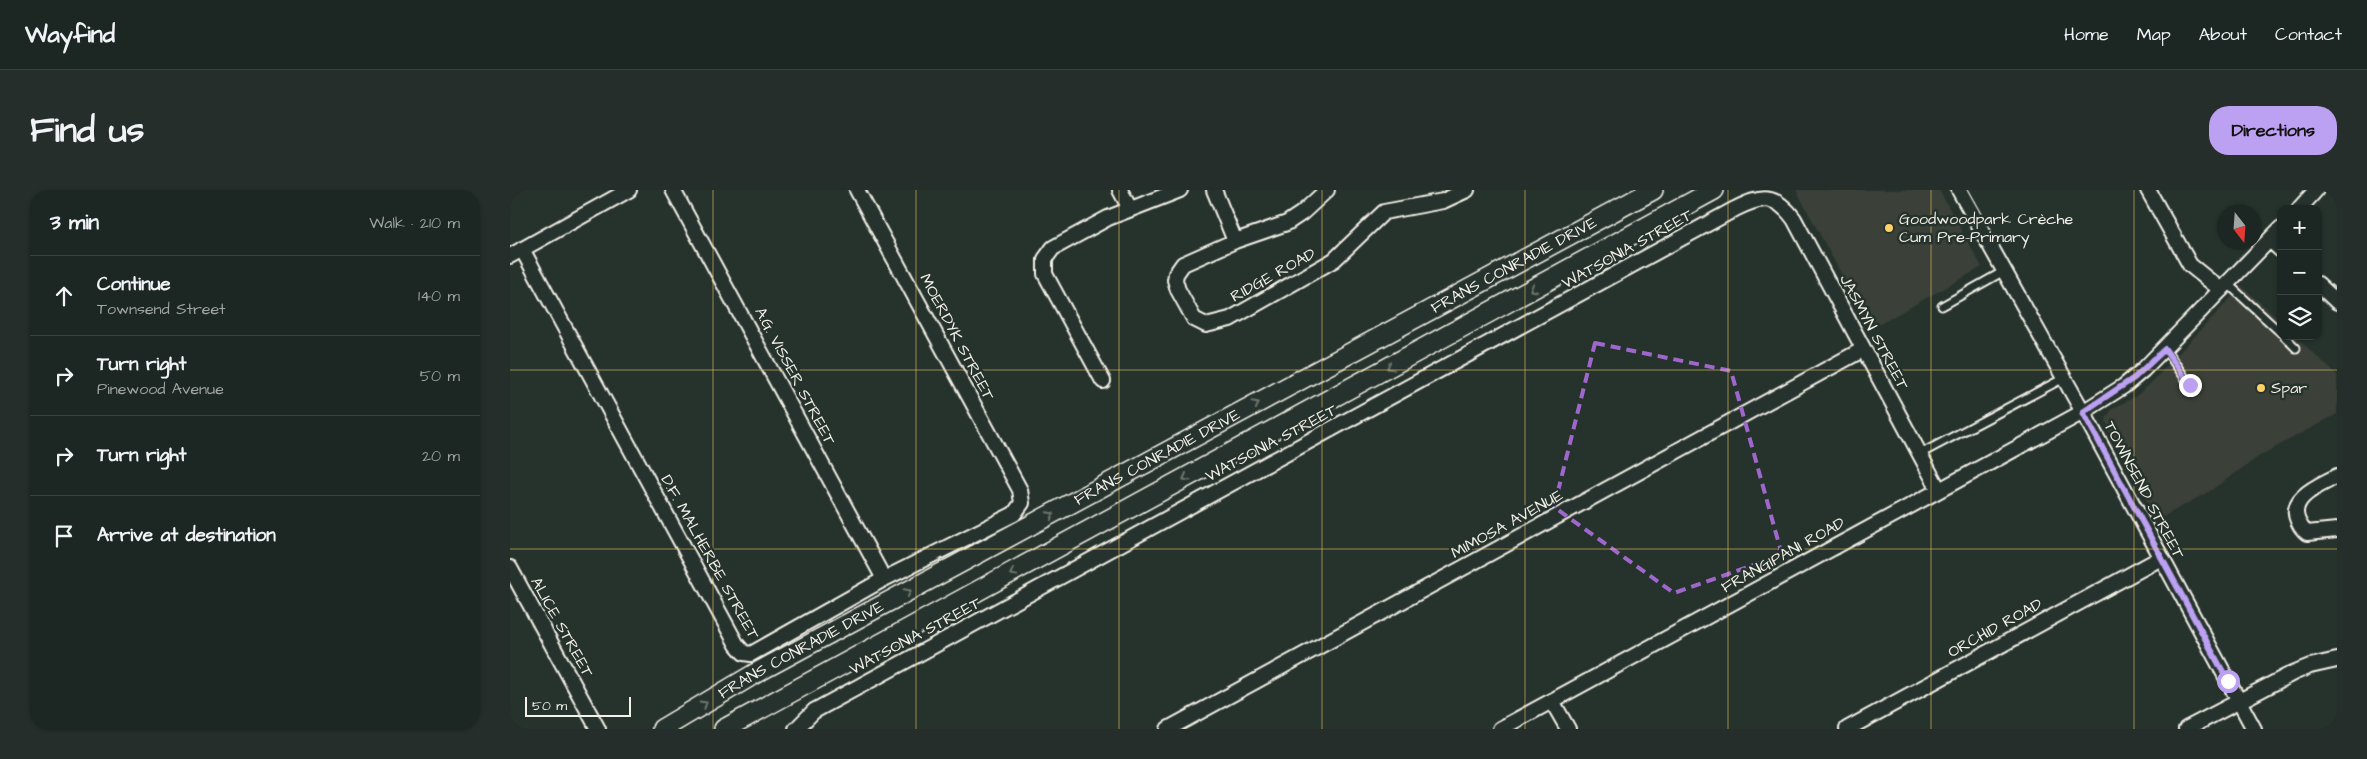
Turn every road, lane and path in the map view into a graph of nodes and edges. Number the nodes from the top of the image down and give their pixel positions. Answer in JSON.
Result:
{"nodes":[{"id":1,"x":629,"y":190,"type":"edge"},
{"id":2,"x":673,"y":190,"type":"edge"},
{"id":3,"x":857,"y":190,"type":"edge"},
{"id":4,"x":1120,"y":190,"type":"edge"},
{"id":5,"x":1180,"y":190,"type":"edge"},
{"id":6,"x":1214,"y":190,"type":"edge"},
{"id":7,"x":1327,"y":190,"type":"edge"},
{"id":8,"x":1467,"y":190,"type":"edge"},
{"id":9,"x":1654,"y":190,"type":"edge"},
{"id":10,"x":1714,"y":190,"type":"edge"},
{"id":11,"x":1959,"y":190,"type":"edge"},
{"id":12,"x":2148,"y":190,"type":"edge"},
{"id":13,"x":2316,"y":190,"type":"edge"},
{"id":14,"x":1770,"y":199,"type":"joint"},
{"id":15,"x":2303,"y":205,"type":"edge"},
{"id":16,"x":1130,"y":209,"type":"junction"},
{"id":17,"x":2277,"y":232,"type":"edge"},
{"id":18,"x":2270,"y":240,"type":"junction"},
{"id":19,"x":1235,"y":241,"type":"junction"},
{"id":20,"x":2277,"y":246,"type":"edge"},
{"id":21,"x":516,"y":252,"type":"edge"},
{"id":22,"x":2004,"y":271,"type":"junction"},
{"id":23,"x":2224,"y":287,"type":"junction"},
{"id":24,"x":2322,"y":288,"type":"edge"},
{"id":25,"x":2337,"y":302,"type":"edge"},
{"id":26,"x":1942,"y":306,"type":"dead end"},
{"id":27,"x":2277,"y":330,"type":"edge"},
{"id":28,"x":2288,"y":340,"type":"edge"},
{"id":29,"x":2296,"y":348,"type":"dead end"},
{"id":30,"x":2165,"y":349,"type":"junction"},
{"id":31,"x":1862,"y":350,"type":"junction"},
{"id":32,"x":2064,"y":378,"type":"junction"},
{"id":33,"x":1103,"y":381,"type":"dead end"},
{"id":34,"x":2190,"y":385,"type":"dead end"},
{"id":35,"x":2083,"y":412,"type":"junction"},
{"id":36,"x":1920,"y":454,"type":"junction"},
{"id":37,"x":2337,"y":476,"type":"edge"},
{"id":38,"x":1939,"y":490,"type":"junction"},
{"id":39,"x":1022,"y":503,"type":"joint"},
{"id":40,"x":2337,"y":530,"type":"edge"},
{"id":41,"x":2160,"y":558,"type":"junction"},
{"id":42,"x":510,"y":568,"type":"edge"},
{"id":43,"x":884,"y":579,"type":"junction"},
{"id":44,"x":2337,"y":660,"type":"edge"},
{"id":45,"x":1552,"y":700,"type":"junction"},
{"id":46,"x":2239,"y":702,"type":"junction"},
{"id":47,"x":598,"y":729,"type":"edge"},
{"id":48,"x":662,"y":729,"type":"edge"},
{"id":49,"x":724,"y":729,"type":"edge"},
{"id":50,"x":796,"y":729,"type":"edge"},
{"id":51,"x":1168,"y":729,"type":"edge"},
{"id":52,"x":1500,"y":729,"type":"edge"},
{"id":53,"x":1568,"y":729,"type":"edge"},
{"id":54,"x":1847,"y":729,"type":"edge"},
{"id":55,"x":2186,"y":729,"type":"edge"},
{"id":56,"x":2254,"y":729,"type":"edge"}],
"edges":[{"from":1,"to":21,"type":"street"},
{"from":2,"to":43,"type":"street","name":"A.G. VISSER STREET"},
{"from":3,"to":39,"type":"street","name":"MOERDYK STREET"},
{"from":4,"to":16,"type":"street"},
{"from":5,"to":16,"type":"street"},
{"from":6,"to":19,"type":"street"},
{"from":7,"to":19,"type":"street","name":"RIDGE ROAD"},
{"from":8,"to":19,"type":"street","name":"RIDGE ROAD"},
{"from":48,"to":9,"type":"main road","name":"FRANS CONRADIE DRIVE","one_way":true},
{"from":10,"to":49,"type":"main road","name":"FRANS CONRADIE DRIVE","one_way":true},
{"from":11,"to":22,"type":"street","name":"TOWNSEND STREET"},
{"from":12,"to":23,"type":"street"},
{"from":13,"to":15,"type":"street"},
{"from":14,"to":31,"type":"street","name":"JASMYN STREET"},
{"from":14,"to":50,"type":"street","name":"WATSONIA STREET"},
{"from":16,"to":33,"type":"street"},
{"from":17,"to":18,"type":"street","name":"FRANGIPANI ROAD"},
{"from":18,"to":20,"type":"street"},
{"from":18,"to":23,"type":"street","name":"FRANGIPANI ROAD"},
{"from":21,"to":43,"type":"street","name":"D.F. MALHERBE STREET"},
{"from":22,"to":26,"type":"lane"},
{"from":22,"to":32,"type":"street","name":"TOWNSEND STREET"},
{"from":23,"to":27,"type":"lane"},
{"from":23,"to":30,"type":"street","name":"FRANGIPANI ROAD"},
{"from":24,"to":25,"type":"street"},
{"from":28,"to":29,"type":"lane"},
{"from":30,"to":34,"type":"lane"},
{"from":30,"to":35,"type":"street","name":"FRANGIPANI ROAD"},
{"from":31,"to":36,"type":"street","name":"JASMYN STREET"},
{"from":31,"to":51,"type":"street","name":"MIMOSA AVENUE"},
{"from":32,"to":35,"type":"street","name":"TOWNSEND STREET"},
{"from":32,"to":36,"type":"lane"},
{"from":35,"to":38,"type":"street","name":"FRANGIPANI ROAD"},
{"from":35,"to":41,"type":"street","name":"TOWNSEND STREET"},
{"from":36,"to":38,"type":"street","name":"JASMYN STREET"},
{"from":37,"to":40,"type":"street"},
{"from":38,"to":45,"type":"street","name":"FRANGIPANI ROAD"},
{"from":39,"to":43,"type":"street","name":"D.F. MALHERBE STREET"},
{"from":41,"to":46,"type":"street","name":"TOWNSEND STREET"},
{"from":41,"to":54,"type":"street","name":"ORCHID ROAD"},
{"from":42,"to":47,"type":"street","name":"ALICE STREET"},
{"from":44,"to":46,"type":"street"},
{"from":45,"to":52,"type":"street","name":"FRANGIPANI ROAD"},
{"from":45,"to":53,"type":"street"},
{"from":46,"to":55,"type":"street"},
{"from":46,"to":56,"type":"street","name":"TOWNSEND STREET"}]}
